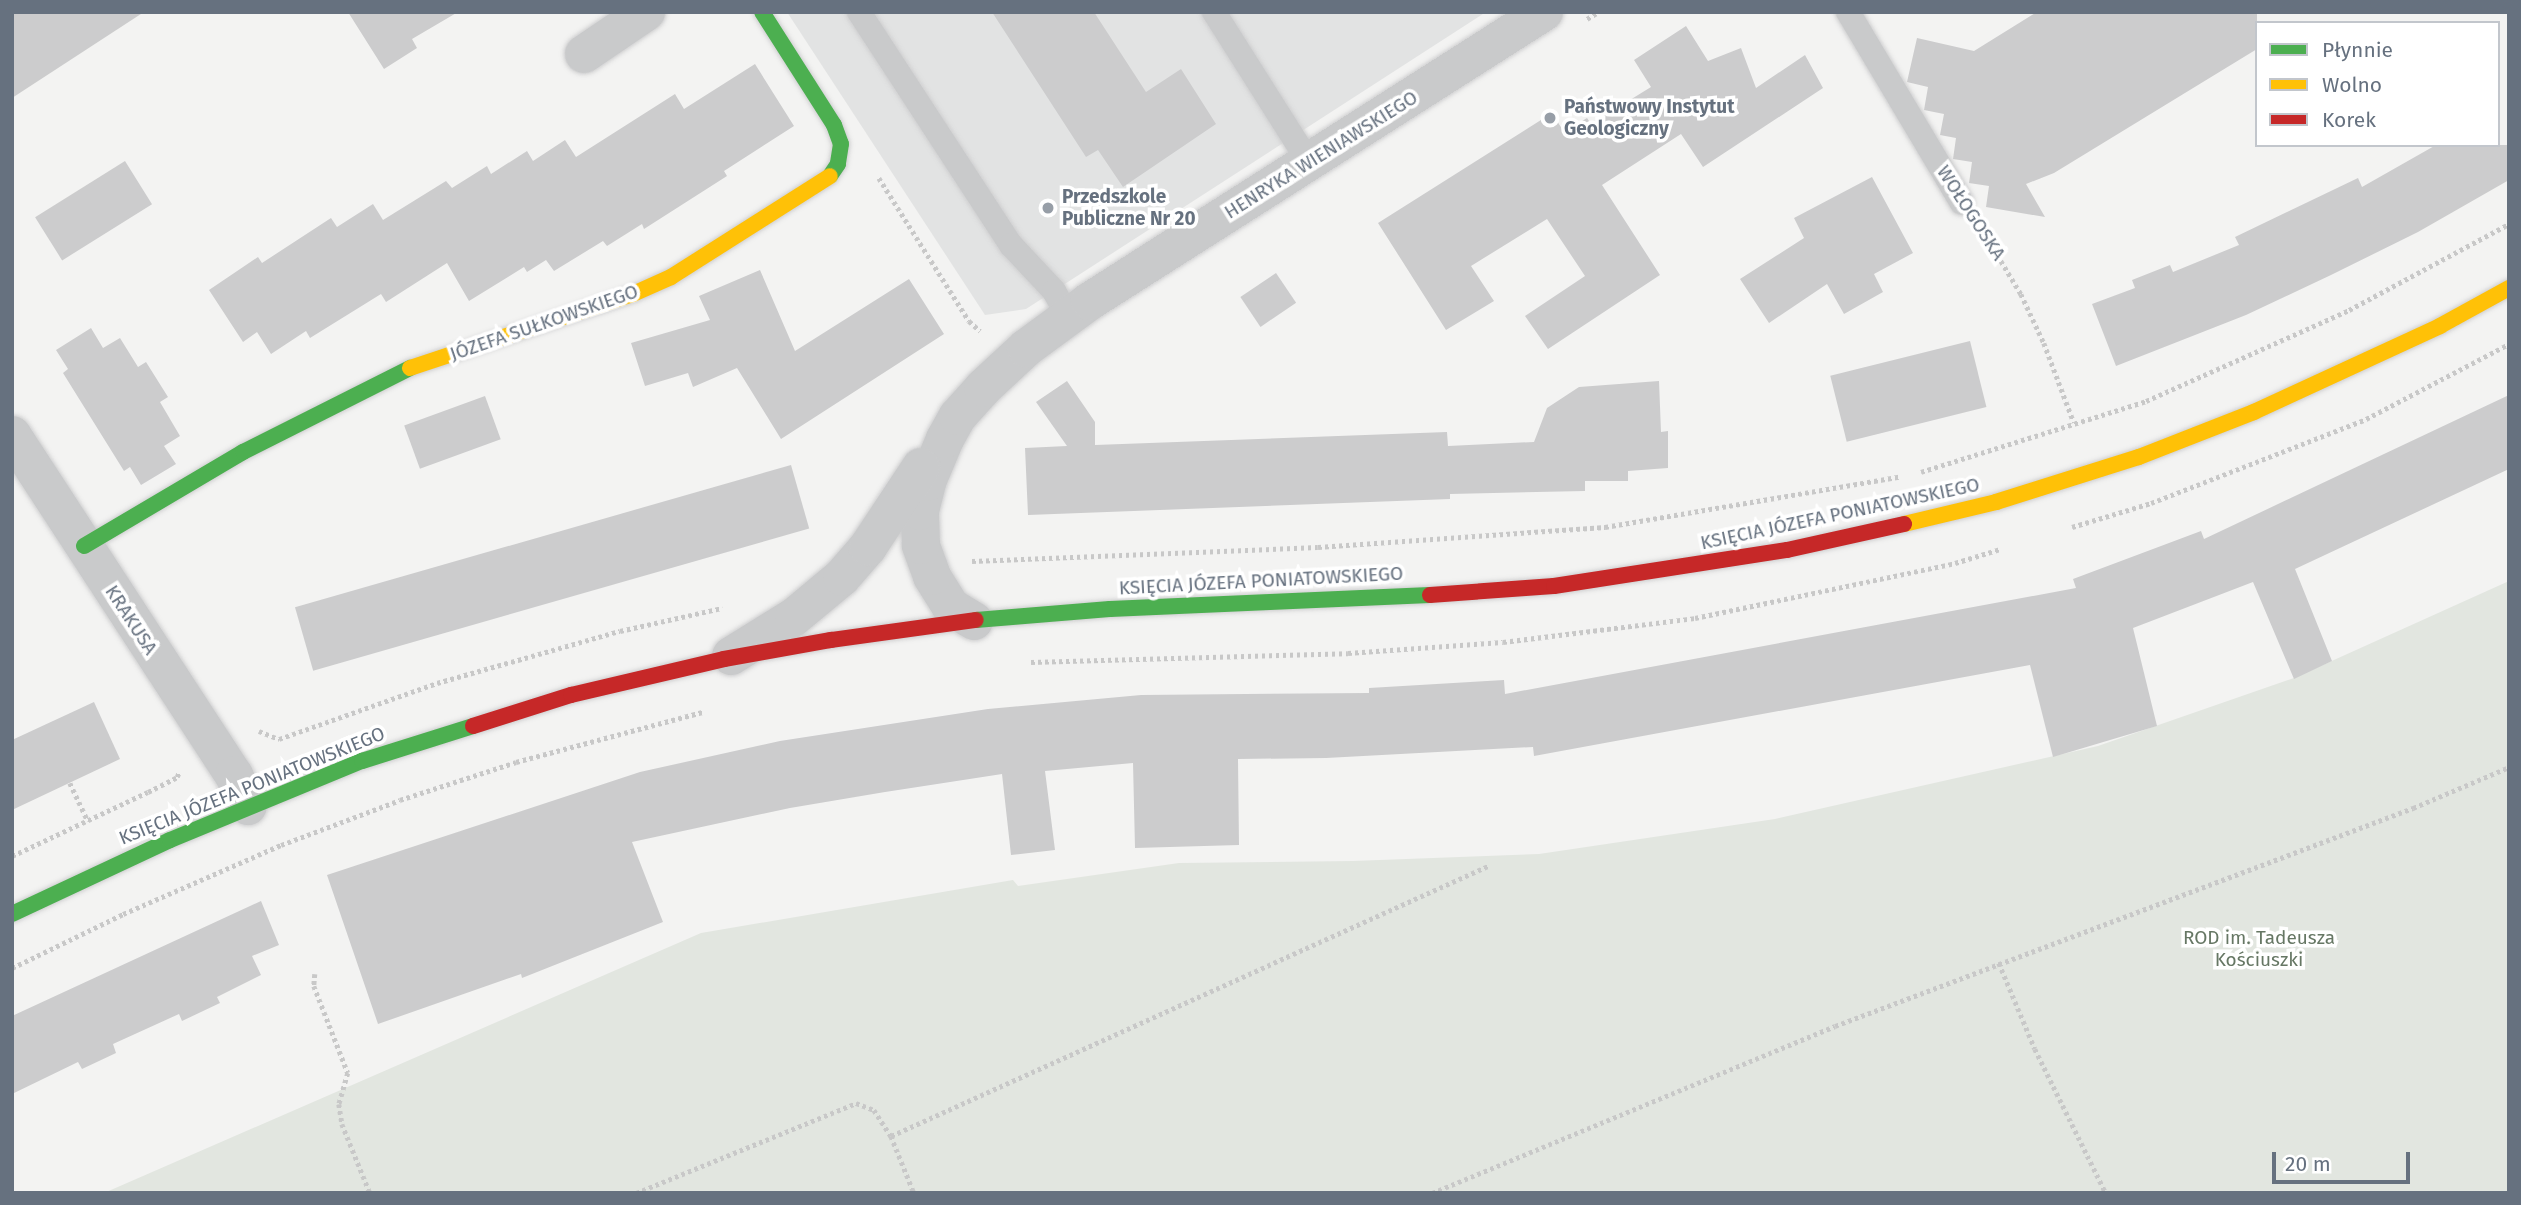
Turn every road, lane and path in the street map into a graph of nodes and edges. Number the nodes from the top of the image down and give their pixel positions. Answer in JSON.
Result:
{"nodes":[{"id":1,"x":646,"y":12,"type":"edge"},
{"id":2,"x":762,"y":12,"type":"edge"},
{"id":3,"x":859,"y":12,"type":"edge"},
{"id":4,"x":1214,"y":12,"type":"edge"},
{"id":5,"x":1598,"y":12,"type":"edge"},
{"id":6,"x":1848,"y":12,"type":"edge"},
{"id":7,"x":1560,"y":19,"type":"edge"},
{"id":8,"x":584,"y":54,"type":"dead end"},
{"id":9,"x":840,"y":152,"type":"junction"},
{"id":10,"x":1309,"y":162,"type":"junction"},
{"id":11,"x":1962,"y":203,"type":"joint"},
{"id":12,"x":2509,"y":224,"type":"edge"},
{"id":13,"x":2509,"y":288,"type":"edge"},
{"id":14,"x":1068,"y":316,"type":"junction"},
{"id":15,"x":984,"y":335,"type":"dead end"},
{"id":16,"x":2509,"y":344,"type":"edge"},
{"id":17,"x":2074,"y":423,"type":"junction"},
{"id":18,"x":12,"y":435,"type":"edge"},
{"id":19,"x":945,"y":439,"type":"junction"},
{"id":20,"x":2060,"y":531,"type":"dead end"},
{"id":21,"x":84,"y":547,"type":"junction"},
{"id":22,"x":2008,"y":547,"type":"dead end"},
{"id":23,"x":963,"y":551,"type":"dead end"},
{"id":24,"x":974,"y":621,"type":"junction"},
{"id":25,"x":724,"y":659,"type":"junction"},
{"id":26,"x":1021,"y":662,"type":"dead end"},
{"id":27,"x":713,"y":709,"type":"dead end"},
{"id":28,"x":183,"y":761,"type":"dead end"},
{"id":29,"x":2509,"y":767,"type":"edge"},
{"id":30,"x":70,"y":783,"type":"dead end"},
{"id":31,"x":248,"y":806,"type":"junction"},
{"id":32,"x":88,"y":821,"type":"junction"},
{"id":33,"x":12,"y":856,"type":"edge"},
{"id":34,"x":1490,"y":865,"type":"dead end"},
{"id":35,"x":12,"y":915,"type":"edge"},
{"id":36,"x":1998,"y":963,"type":"junction"},
{"id":37,"x":12,"y":968,"type":"edge"},
{"id":38,"x":315,"y":974,"type":"dead end"},
{"id":39,"x":891,"y":1136,"type":"junction"},
{"id":40,"x":370,"y":1193,"type":"edge"},
{"id":41,"x":636,"y":1193,"type":"edge"},
{"id":42,"x":914,"y":1193,"type":"edge"},
{"id":43,"x":1432,"y":1193,"type":"edge"},
{"id":44,"x":2106,"y":1193,"type":"edge"}],
"edges":[{"from":1,"to":8,"type":"street"},
{"from":2,"to":9,"type":"street"},
{"from":3,"to":14,"type":"lane"},
{"from":4,"to":10,"type":"lane"},
{"from":5,"to":7,"type":"path"},
{"from":6,"to":11,"type":"lane","name":"WOŁOGOSKA"},
{"from":7,"to":10,"type":"street","name":"HENRYKA WIENIAWSKIEGO"},
{"from":9,"to":15,"type":"path"},
{"from":9,"to":21,"type":"street","name":"JÓZEFA SUŁKOWSKIEGO"},
{"from":10,"to":14,"type":"street","name":"HENRYKA WIENIAWSKIEGO"},
{"from":11,"to":17,"type":"path","name":"WOŁOGOSKA"},
{"from":12,"to":17,"type":"path"},
{"from":13,"to":24,"type":"street","name":"KSIĘCIA JÓZEFA PONIATOWSKIEGO"},
{"from":14,"to":19,"type":"street","name":"HENRYKA WIENIAWSKIEGO"},
{"from":16,"to":20,"type":"path"},
{"from":17,"to":23,"type":"path"},
{"from":18,"to":21,"type":"street","name":"KRAKUSA"},
{"from":19,"to":24,"type":"street","name":"HENRYKA WIENIAWSKIEGO"},
{"from":19,"to":25,"type":"street","name":"HENRYKA WIENIAWSKIEGO"},
{"from":21,"to":31,"type":"street","name":"KRAKUSA"},
{"from":22,"to":26,"type":"path"},
{"from":24,"to":25,"type":"street","name":"KSIĘCIA JÓZEFA PONIATOWSKIEGO"},
{"from":25,"to":31,"type":"street","name":"KSIĘCIA JÓZEFA PONIATOWSKIEGO"},
{"from":27,"to":37,"type":"path"},
{"from":28,"to":32,"type":"path"},
{"from":29,"to":36,"type":"path"},
{"from":30,"to":32,"type":"path"},
{"from":31,"to":35,"type":"street","name":"KSIĘCIA JÓZEFA PONIATOWSKIEGO"},
{"from":32,"to":33,"type":"path"},
{"from":34,"to":39,"type":"path"},
{"from":36,"to":43,"type":"path"},
{"from":36,"to":44,"type":"path"},
{"from":38,"to":40,"type":"path"},
{"from":39,"to":41,"type":"path"},
{"from":39,"to":42,"type":"path"}]}
